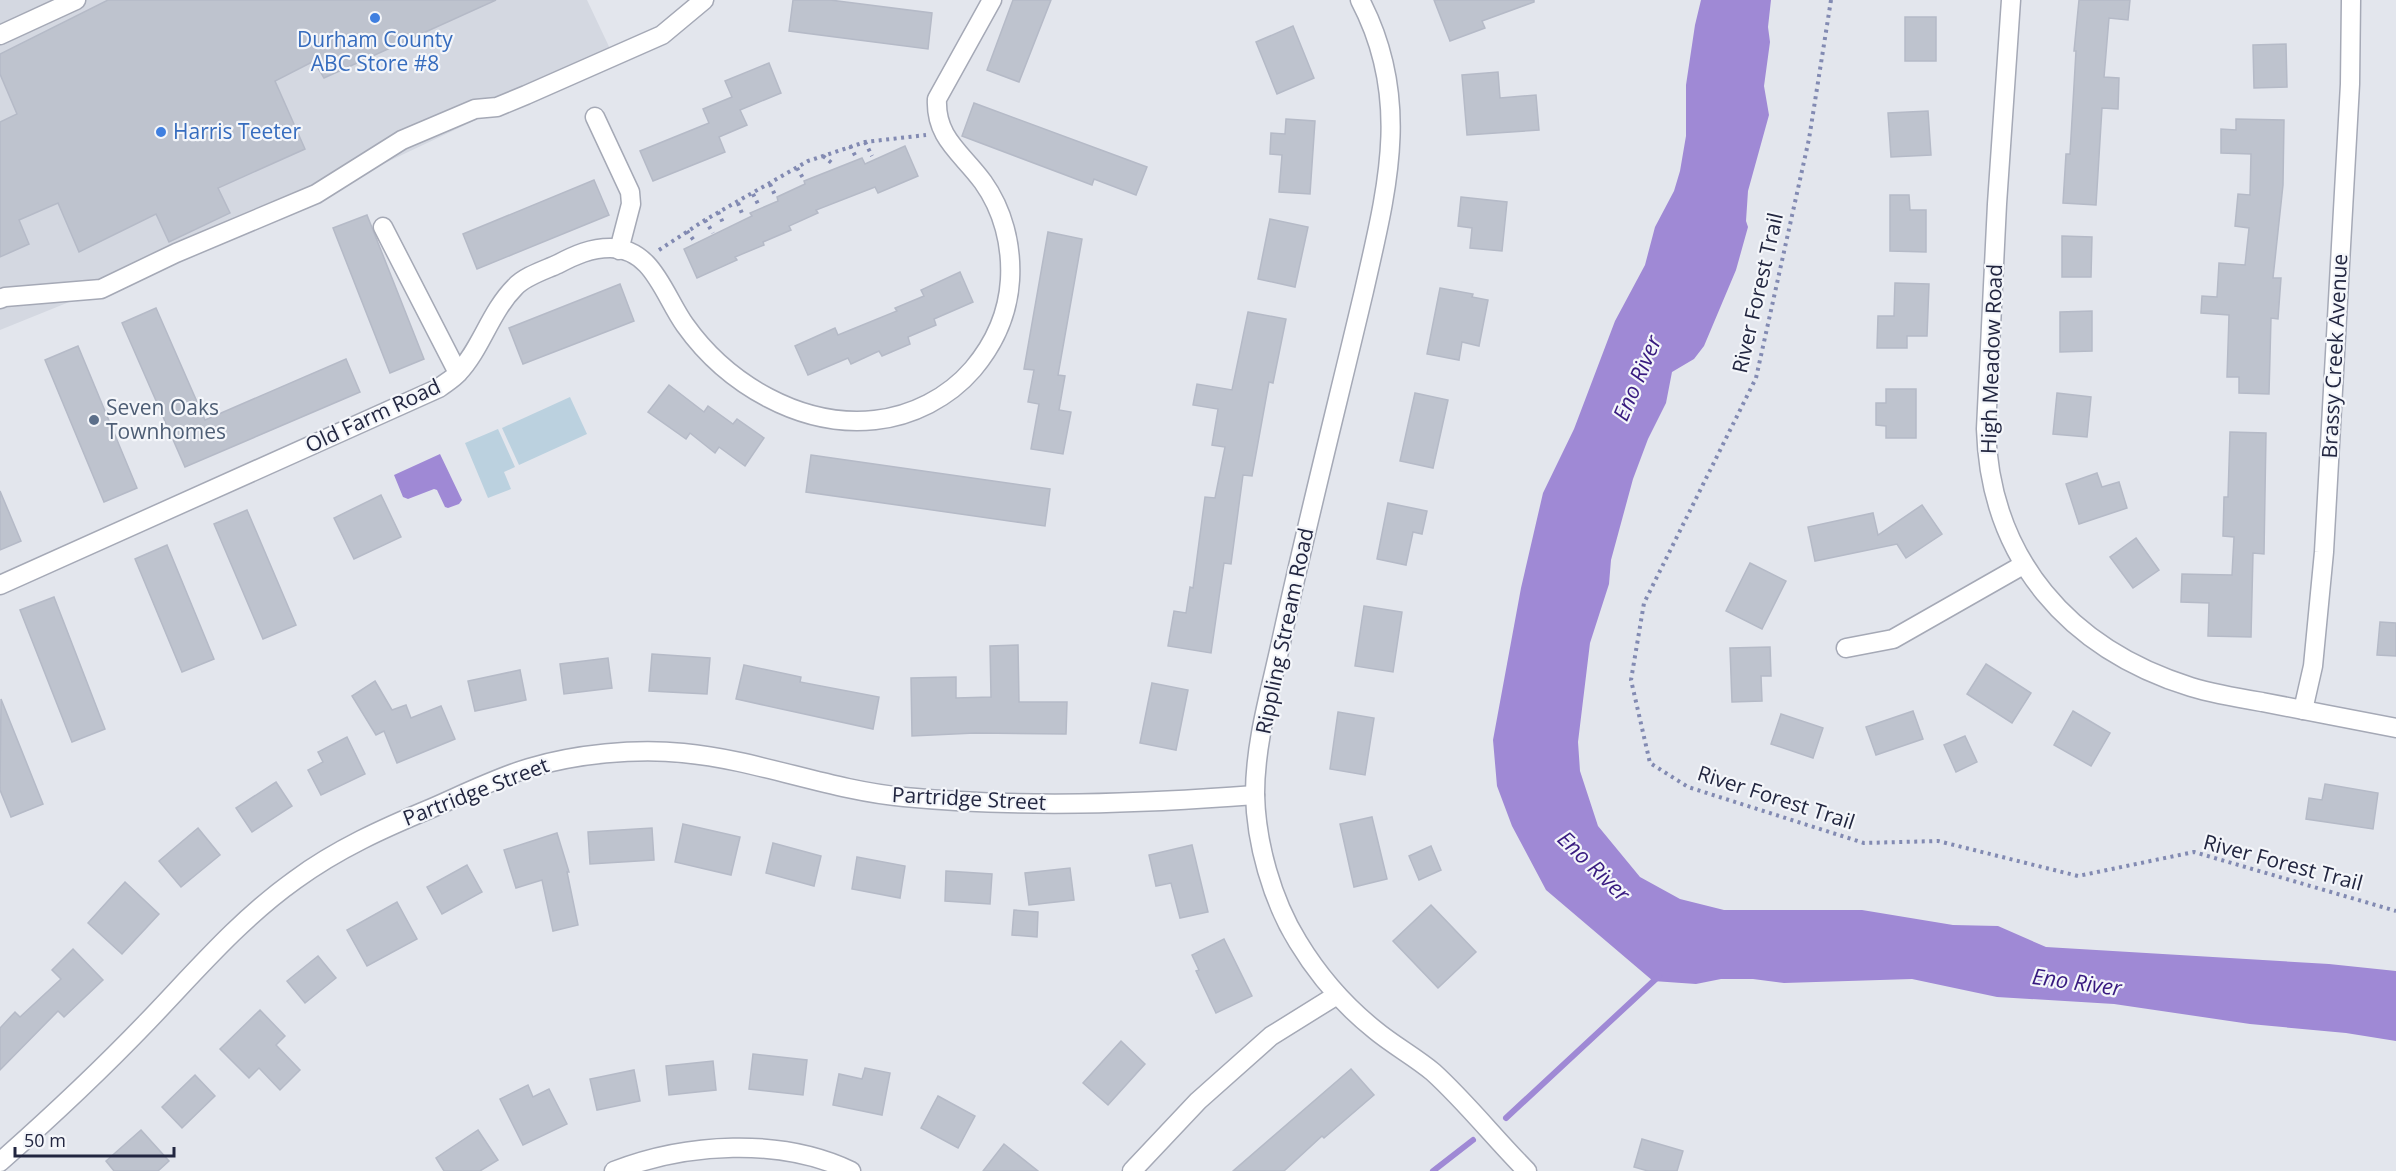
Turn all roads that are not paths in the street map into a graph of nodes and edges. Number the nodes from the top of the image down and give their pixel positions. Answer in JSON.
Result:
{"nodes":[{"id":1,"x":75,"y":0,"type":"edge"},
{"id":2,"x":704,"y":0,"type":"edge"},
{"id":3,"x":992,"y":0,"type":"edge"},
{"id":4,"x":1360,"y":0,"type":"edge"},
{"id":5,"x":2011,"y":0,"type":"edge"},
{"id":6,"x":2351,"y":0,"type":"edge"},
{"id":7,"x":0,"y":35,"type":"edge"},
{"id":8,"x":595,"y":117,"type":"dead end"},
{"id":9,"x":383,"y":226,"type":"dead end"},
{"id":10,"x":619,"y":250,"type":"junction"},
{"id":11,"x":0,"y":299,"type":"edge"},
{"id":12,"x":458,"y":373,"type":"junction"},
{"id":13,"x":2023,"y":565,"type":"junction"},
{"id":14,"x":0,"y":585,"type":"edge"},
{"id":15,"x":1846,"y":648,"type":"dead end"},
{"id":16,"x":2303,"y":710,"type":"junction"},
{"id":17,"x":2396,"y":728,"type":"edge"},
{"id":18,"x":1255,"y":795,"type":"junction"},
{"id":19,"x":1337,"y":995,"type":"junction"},
{"id":20,"x":0,"y":1162,"type":"edge"},
{"id":21,"x":614,"y":1171,"type":"edge"},
{"id":22,"x":851,"y":1171,"type":"edge"},
{"id":23,"x":1132,"y":1171,"type":"edge"},
{"id":24,"x":1527,"y":1171,"type":"edge"}],
"edges":[{"from":1,"to":7,"type":"street"},
{"from":2,"to":11,"type":"street"},
{"from":3,"to":10,"type":"street","name":"Old Farm Road"},
{"from":4,"to":18,"type":"street","name":"Rippling Stream Road"},
{"from":5,"to":13,"type":"street","name":"High Meadow Road"},
{"from":6,"to":16,"type":"street","name":"Brassy Creek Avenue"},
{"from":8,"to":10,"type":"street"},
{"from":9,"to":12,"type":"street"},
{"from":10,"to":12,"type":"street","name":"Old Farm Road"},
{"from":12,"to":14,"type":"street","name":"Old Farm Road"},
{"from":13,"to":15,"type":"street"},
{"from":13,"to":16,"type":"street","name":"High Meadow Road"},
{"from":16,"to":17,"type":"street","name":"High Meadow Road"},
{"from":18,"to":19,"type":"street","name":"Rippling Stream Road"},
{"from":18,"to":20,"type":"street","name":"Partridge Street"},
{"from":19,"to":23,"type":"street"},
{"from":19,"to":24,"type":"street","name":"Rippling Stream Road"},
{"from":21,"to":22,"type":"street"}]}
